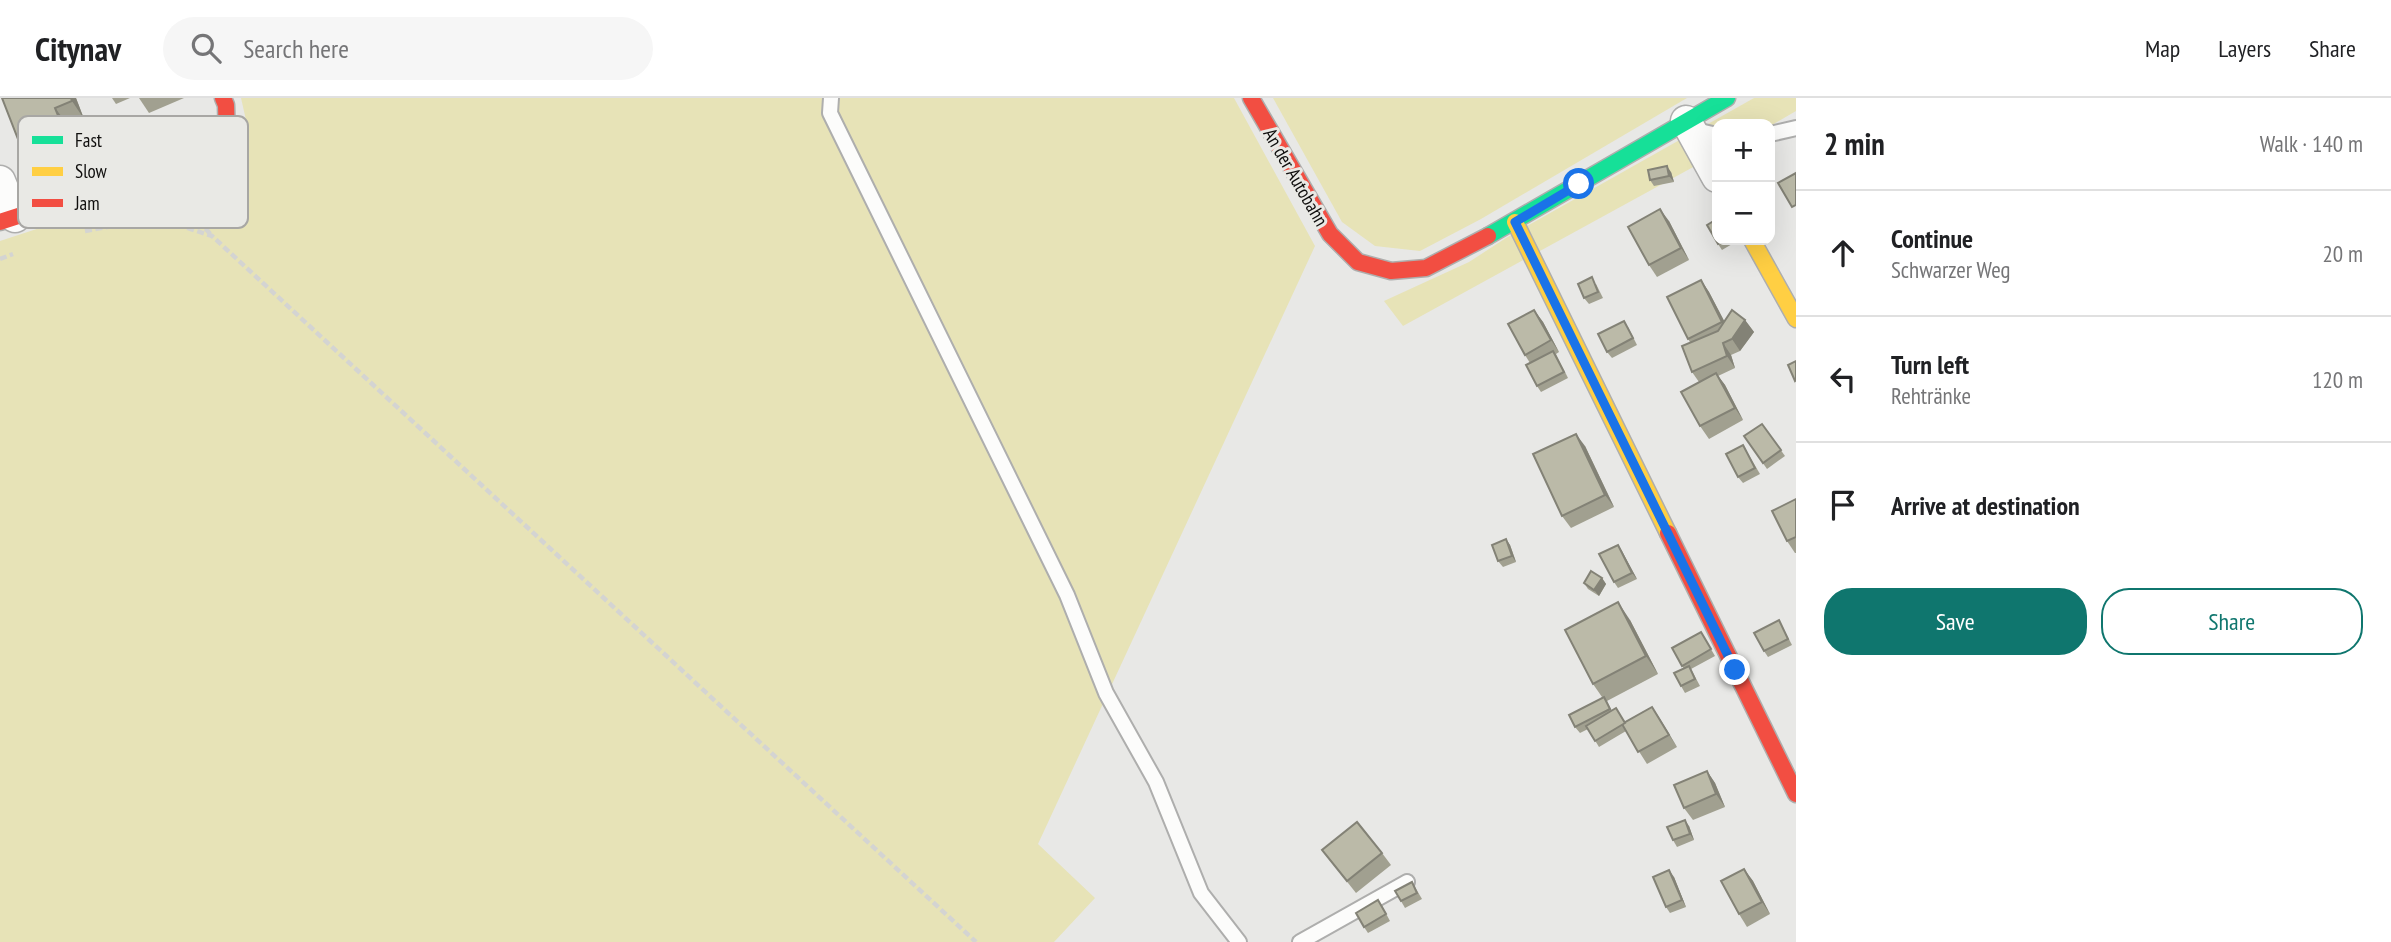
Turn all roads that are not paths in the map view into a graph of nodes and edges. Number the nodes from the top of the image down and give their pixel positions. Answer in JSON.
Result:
{"nodes":[{"id":1,"x":223,"y":98,"type":"edge"},
{"id":2,"x":831,"y":98,"type":"edge"},
{"id":3,"x":1251,"y":98,"type":"edge"},
{"id":4,"x":1727,"y":98,"type":"edge"},
{"id":5,"x":226,"y":116,"type":"edge"},
{"id":6,"x":1698,"y":128,"type":"edge"},
{"id":7,"x":1796,"y":128,"type":"edge"},
{"id":8,"x":1775,"y":133,"type":"edge"},
{"id":9,"x":1712,"y":164,"type":"edge"},
{"id":10,"x":0,"y":181,"type":"edge"},
{"id":11,"x":7,"y":219,"type":"edge"},
{"id":12,"x":1515,"y":222,"type":"junction"},
{"id":13,"x":1755,"y":245,"type":"edge"},
{"id":14,"x":1796,"y":319,"type":"edge"},
{"id":15,"x":1796,"y":794,"type":"edge"},
{"id":16,"x":1407,"y":882,"type":"edge"},
{"id":17,"x":1239,"y":942,"type":"edge"},
{"id":18,"x":1300,"y":942,"type":"edge"}],
"edges":[{"from":1,"to":5,"type":"street"},
{"from":2,"to":17,"type":"lane"},
{"from":3,"to":12,"type":"street","name":"An der Autobahn"},
{"from":4,"to":6,"type":"street"},
{"from":6,"to":9,"type":"street"},
{"from":6,"to":12,"type":"street"},
{"from":7,"to":8,"type":"lane"},
{"from":10,"to":11,"type":"street"},
{"from":12,"to":15,"type":"street"},
{"from":13,"to":14,"type":"street"},
{"from":16,"to":18,"type":"lane"}]}
